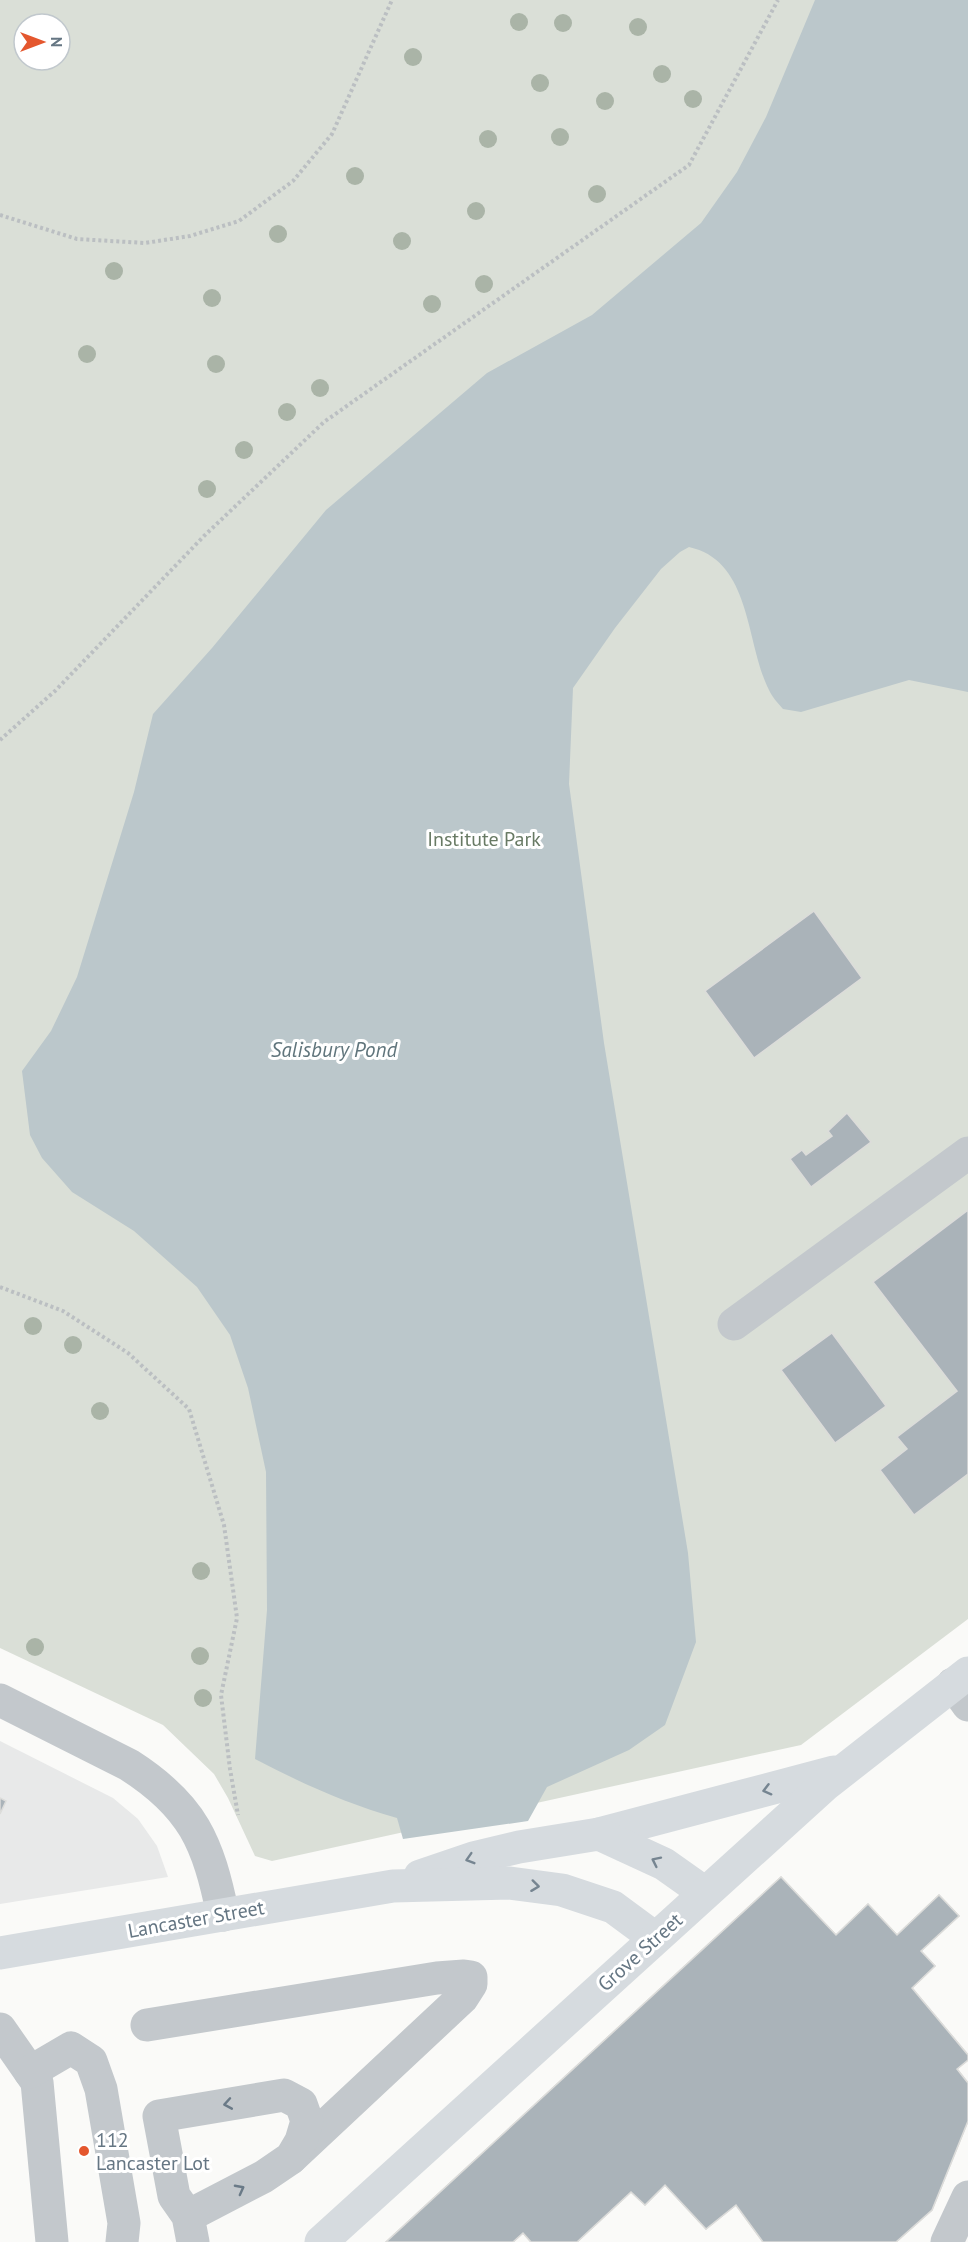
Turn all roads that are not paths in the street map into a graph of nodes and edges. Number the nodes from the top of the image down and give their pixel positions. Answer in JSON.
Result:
{"nodes":[{"id":1,"x":968,"y":1153,"type":"edge"},
{"id":2,"x":734,"y":1324,"type":"dead end"},
{"id":3,"x":963,"y":1687,"type":"edge"},
{"id":4,"x":0,"y":1700,"type":"edge"},
{"id":5,"x":844,"y":1770,"type":"junction"},
{"id":6,"x":599,"y":1834,"type":"junction"},
{"id":7,"x":393,"y":1886,"type":"junction"},
{"id":8,"x":705,"y":1893,"type":"junction"},
{"id":9,"x":223,"y":1915,"type":"junction"},
{"id":10,"x":655,"y":1938,"type":"junction"},
{"id":11,"x":0,"y":1953,"type":"edge"},
{"id":12,"x":147,"y":2025,"type":"dead end"},
{"id":13,"x":0,"y":2029,"type":"edge"},
{"id":14,"x":30,"y":2072,"type":"junction"},
{"id":15,"x":291,"y":2158,"type":"junction"},
{"id":16,"x":968,"y":2197,"type":"edge"},
{"id":17,"x":190,"y":2229,"type":"edge"},
{"id":18,"x":52,"y":2242,"type":"edge"},
{"id":19,"x":122,"y":2242,"type":"edge"},
{"id":20,"x":321,"y":2242,"type":"edge"},
{"id":21,"x":947,"y":2242,"type":"edge"}],
"edges":[{"from":1,"to":2,"type":"street"},
{"from":3,"to":5,"type":"main road","name":"Grove Street"},
{"from":4,"to":9,"type":"street"},
{"from":5,"to":6,"type":"main road","name":"Lancaster Street","one_way":true},
{"from":5,"to":8,"type":"main road","name":"Grove Street"},
{"from":6,"to":7,"type":"main road","name":"Lancaster Street","one_way":true},
{"from":8,"to":6,"type":"main road","one_way":true},
{"from":7,"to":9,"type":"main road","name":"Lancaster Street"},
{"from":7,"to":10,"type":"main road","name":"Lancaster Street","one_way":true},
{"from":8,"to":10,"type":"main road","name":"Grove Street"},
{"from":9,"to":11,"type":"main road","name":"Lancaster Street"},
{"from":10,"to":20,"type":"main road","name":"Grove Street"},
{"from":12,"to":15,"type":"street"},
{"from":13,"to":14,"type":"street"},
{"from":14,"to":18,"type":"street"},
{"from":14,"to":19,"type":"street"},
{"from":17,"to":15,"type":"street","one_way":true},
{"from":15,"to":17,"type":"street","one_way":true},
{"from":16,"to":21,"type":"street"}]}
